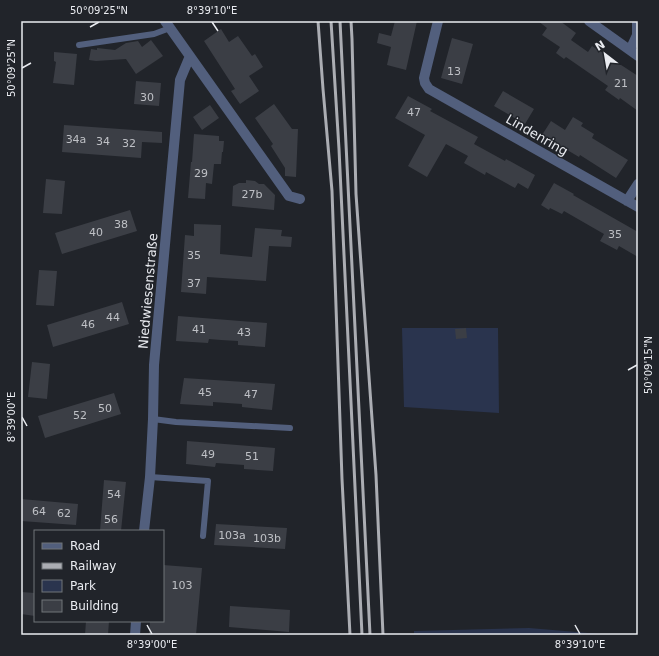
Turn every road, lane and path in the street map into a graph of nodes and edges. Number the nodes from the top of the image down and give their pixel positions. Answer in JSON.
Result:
{"nodes":[{"id":1,"x":438,"y":21,"type":"edge"},
{"id":2,"x":589,"y":21,"type":"edge"},
{"id":3,"x":637,"y":21,"type":"edge"},
{"id":4,"x":167,"y":24,"type":"edge"},
{"id":5,"x":79,"y":46,"type":"dead end"},
{"id":6,"x":634,"y":53,"type":"edge"},
{"id":7,"x":190,"y":56,"type":"junction"},
{"id":8,"x":638,"y":184,"type":"edge"},
{"id":9,"x":300,"y":198,"type":"dead end"},
{"id":10,"x":627,"y":201,"type":"junction"},
{"id":11,"x":638,"y":207,"type":"edge"},
{"id":12,"x":153,"y":419,"type":"junction"},
{"id":13,"x":290,"y":428,"type":"dead end"},
{"id":14,"x":150,"y":477,"type":"junction"},
{"id":15,"x":144,"y":530,"type":"edge"},
{"id":16,"x":203,"y":536,"type":"dead end"},
{"id":17,"x":136,"y":622,"type":"edge"},
{"id":18,"x":135,"y":635,"type":"edge"}],
"edges":[{"from":1,"to":10,"type":"street","name":"Lindenring"},
{"from":2,"to":6,"type":"street"},
{"from":3,"to":6,"type":"street"},
{"from":4,"to":5,"type":"lane"},
{"from":4,"to":7,"type":"street"},
{"from":7,"to":9,"type":"street"},
{"from":7,"to":12,"type":"street","name":"Niedwiesenstraße"},
{"from":8,"to":10,"type":"street"},
{"from":10,"to":11,"type":"street","name":"Lindenring"},
{"from":12,"to":13,"type":"lane"},
{"from":12,"to":14,"type":"street","name":"Niedwiesenstraße"},
{"from":14,"to":15,"type":"street","name":"Niedwiesenstraße"},
{"from":14,"to":16,"type":"lane"},
{"from":17,"to":18,"type":"street"}]}
